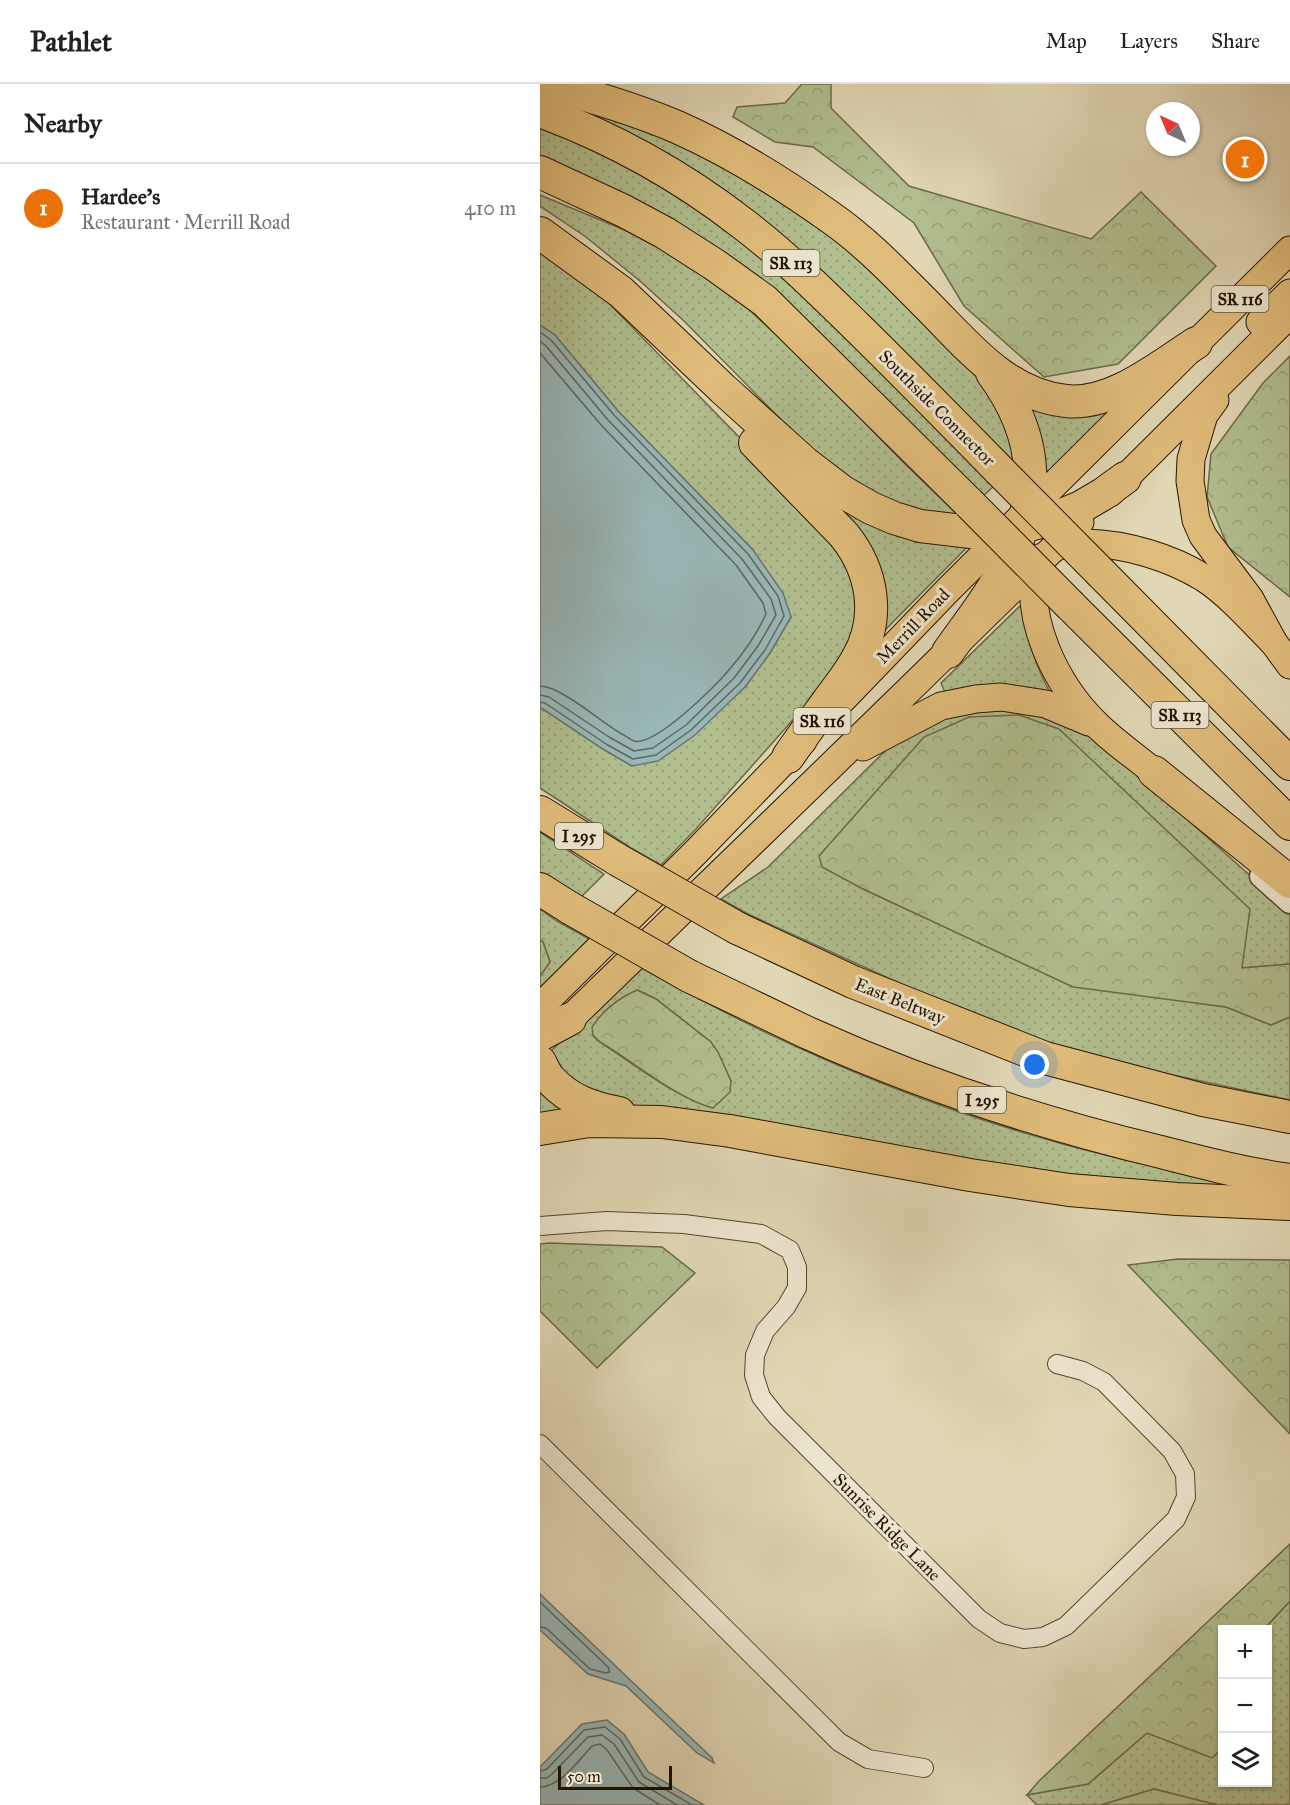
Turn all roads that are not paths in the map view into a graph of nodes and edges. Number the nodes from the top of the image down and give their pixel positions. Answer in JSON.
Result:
{"nodes":[{"id":1,"x":547,"y":84,"type":"edge"},
{"id":2,"x":540,"y":111,"type":"edge"},
{"id":3,"x":540,"y":172,"type":"edge"},
{"id":4,"x":540,"y":216,"type":"edge"},
{"id":5,"x":540,"y":233,"type":"edge"},
{"id":6,"x":1290,"y":250,"type":"edge"},
{"id":7,"x":572,"y":256,"type":"junction"},
{"id":8,"x":1290,"y":293,"type":"edge"},
{"id":9,"x":1290,"y":314,"type":"edge"},
{"id":10,"x":1196,"y":343,"type":"junction"},
{"id":11,"x":1244,"y":360,"type":"junction"},
{"id":12,"x":987,"y":365,"type":"junction"},
{"id":13,"x":1125,"y":478,"type":"junction"},
{"id":14,"x":843,"y":492,"type":"junction"},
{"id":15,"x":1032,"y":538,"type":"junction"},
{"id":16,"x":948,"y":652,"type":"joint"},
{"id":17,"x":1282,"y":654,"type":"edge"},
{"id":18,"x":1098,"y":726,"type":"junction"},
{"id":19,"x":788,"y":757,"type":"junction"},
{"id":20,"x":837,"y":760,"type":"junction"},
{"id":21,"x":1290,"y":764,"type":"edge"},
{"id":22,"x":1155,"y":772,"type":"junction"},
{"id":23,"x":540,"y":812,"type":"edge"},
{"id":24,"x":1290,"y":824,"type":"edge"},
{"id":25,"x":1290,"y":882,"type":"edge"},
{"id":26,"x":540,"y":890,"type":"edge"},
{"id":27,"x":1290,"y":902,"type":"edge"},
{"id":28,"x":540,"y":1007,"type":"edge"},
{"id":29,"x":570,"y":1019,"type":"joint"},
{"id":30,"x":540,"y":1035,"type":"edge"},
{"id":31,"x":540,"y":1062,"type":"edge"},
{"id":32,"x":1290,"y":1117,"type":"edge"},
{"id":33,"x":662,"y":1122,"type":"junction"},
{"id":34,"x":540,"y":1129,"type":"edge"},
{"id":35,"x":1290,"y":1180,"type":"edge"},
{"id":36,"x":1290,"y":1204,"type":"edge"},
{"id":37,"x":540,"y":1226,"type":"edge"},
{"id":38,"x":1057,"y":1364,"type":"dead end"},
{"id":39,"x":540,"y":1444,"type":"edge"},
{"id":40,"x":924,"y":1768,"type":"dead end"}],
"edges":[{"from":1,"to":12,"type":"highway"},
{"from":2,"to":21,"type":"highway","name":"Southside Connector","number":"SR 113","bridge":true},
{"from":3,"to":24,"type":"highway","number":"SR 113","bridge":true},
{"from":4,"to":14,"type":"highway"},
{"from":5,"to":7,"type":"highway"},
{"from":6,"to":10,"type":"main road","name":"Merrill Road","number":"SR 116"},
{"from":7,"to":14,"type":"highway"},
{"from":7,"to":19,"type":"highway"},
{"from":8,"to":13,"type":"main road"},
{"from":9,"to":11,"type":"main road","number":"SR 116"},
{"from":10,"to":12,"type":"highway"},
{"from":10,"to":15,"type":"main road","name":"Merrill Road","number":"SR 116"},
{"from":11,"to":13,"type":"main road","number":"SR 116"},
{"from":11,"to":17,"type":"main road"},
{"from":12,"to":15,"type":"highway"},
{"from":13,"to":15,"type":"highway"},
{"from":14,"to":15,"type":"highway"},
{"from":15,"to":16,"type":"highway"},
{"from":15,"to":17,"type":"main road"},
{"from":15,"to":18,"type":"main road"},
{"from":15,"to":19,"type":"main road","name":"Merrill Road","number":"SR 116"},
{"from":16,"to":20,"type":"main road","number":"SR 116"},
{"from":18,"to":20,"type":"main road"},
{"from":18,"to":22,"type":"main road"},
{"from":19,"to":28,"type":"main road","name":"Merrill Road","number":"SR 116"},
{"from":20,"to":29,"type":"main road","number":"SR 116"},
{"from":22,"to":25,"type":"highway"},
{"from":22,"to":27,"type":"street"},
{"from":23,"to":32,"type":"highway","name":"East Beltway","number":"I 295","bridge":true},
{"from":26,"to":35,"type":"highway","number":"I 295","bridge":true},
{"from":29,"to":30,"type":"highway"},
{"from":31,"to":33,"type":"highway"},
{"from":33,"to":34,"type":"highway"},
{"from":33,"to":36,"type":"highway"},
{"from":37,"to":38,"type":"street","name":"Sunrise Ridge Lane"},
{"from":39,"to":40,"type":"street"}]}
